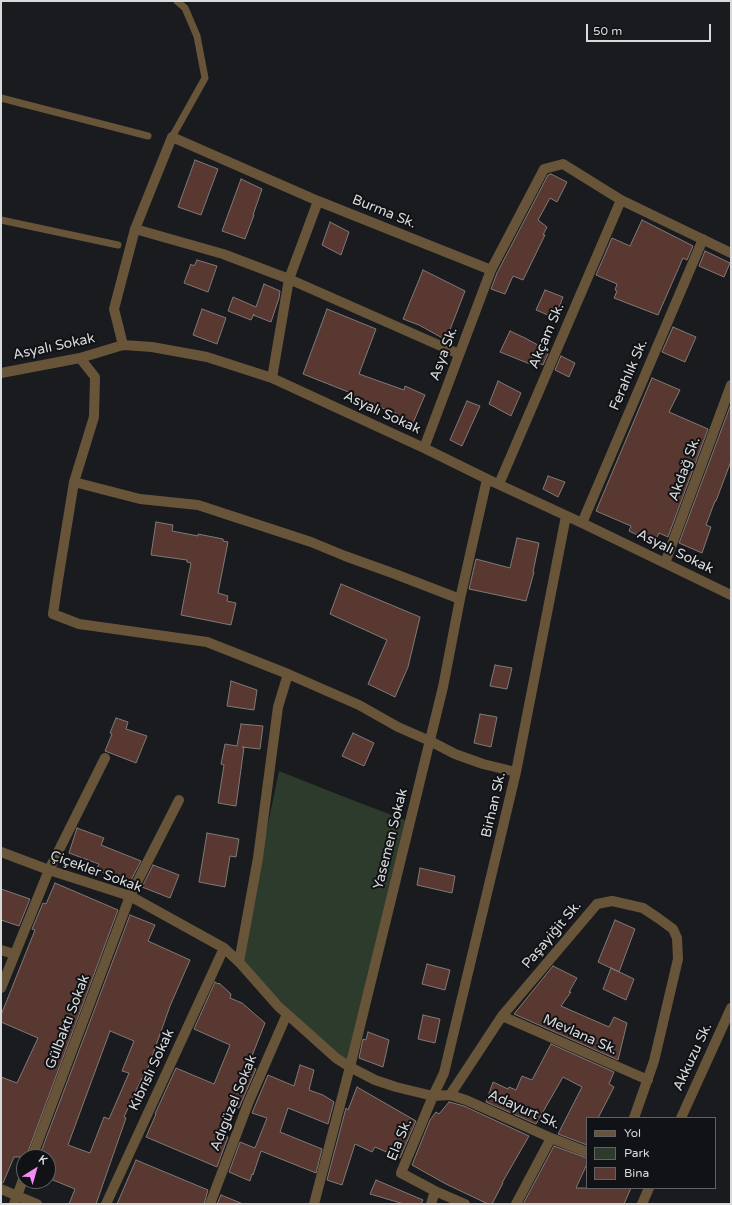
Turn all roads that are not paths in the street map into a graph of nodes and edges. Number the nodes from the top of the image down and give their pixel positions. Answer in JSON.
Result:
{"nodes":[{"id":1,"x":177,"y":1,"type":"edge"},
{"id":2,"x":1,"y":98,"type":"edge"},
{"id":3,"x":148,"y":136,"type":"dead end"},
{"id":4,"x":172,"y":137,"type":"junction"},
{"id":5,"x":621,"y":200,"type":"junction"},
{"id":6,"x":318,"y":201,"type":"junction"},
{"id":7,"x":1,"y":220,"type":"edge"},
{"id":8,"x":134,"y":229,"type":"junction"},
{"id":9,"x":703,"y":239,"type":"junction"},
{"id":10,"x":118,"y":245,"type":"dead end"},
{"id":11,"x":731,"y":253,"type":"edge"},
{"id":12,"x":491,"y":270,"type":"junction"},
{"id":13,"x":290,"y":279,"type":"junction"},
{"id":14,"x":123,"y":345,"type":"junction"},
{"id":15,"x":459,"y":354,"type":"junction"},
{"id":16,"x":80,"y":358,"type":"junction"},
{"id":17,"x":1,"y":373,"type":"edge"},
{"id":18,"x":272,"y":378,"type":"junction"},
{"id":19,"x":731,"y":385,"type":"edge"},
{"id":20,"x":424,"y":448,"type":"junction"},
{"id":21,"x":487,"y":479,"type":"junction"},
{"id":22,"x":74,"y":482,"type":"junction"},
{"id":23,"x":499,"y":484,"type":"junction"},
{"id":24,"x":566,"y":516,"type":"junction"},
{"id":25,"x":582,"y":523,"type":"junction"},
{"id":26,"x":665,"y":563,"type":"junction"},
{"id":27,"x":731,"y":595,"type":"edge"},
{"id":28,"x":460,"y":599,"type":"junction"},
{"id":29,"x":288,"y":674,"type":"junction"},
{"id":30,"x":430,"y":741,"type":"junction"},
{"id":31,"x":105,"y":758,"type":"dead end"},
{"id":32,"x":516,"y":772,"type":"junction"},
{"id":33,"x":179,"y":800,"type":"dead end"},
{"id":34,"x":1,"y":852,"type":"edge"},
{"id":35,"x":49,"y":870,"type":"junction"},
{"id":36,"x":130,"y":896,"type":"junction"},
{"id":37,"x":224,"y":948,"type":"junction"},
{"id":38,"x":1,"y":950,"type":"edge"},
{"id":39,"x":14,"y":954,"type":"junction"},
{"id":40,"x":239,"y":962,"type":"junction"},
{"id":41,"x":1,"y":988,"type":"edge"},
{"id":42,"x":731,"y":1008,"type":"edge"},
{"id":43,"x":287,"y":1014,"type":"junction"},
{"id":44,"x":502,"y":1016,"type":"junction"},
{"id":45,"x":350,"y":1067,"type":"junction"},
{"id":46,"x":648,"y":1080,"type":"junction"},
{"id":47,"x":450,"y":1095,"type":"junction"},
{"id":48,"x":433,"y":1096,"type":"junction"},
{"id":49,"x":634,"y":1117,"type":"edge"},
{"id":50,"x":681,"y":1117,"type":"edge"},
{"id":51,"x":551,"y":1138,"type":"junction"},
{"id":52,"x":35,"y":1149,"type":"edge"},
{"id":53,"x":586,"y":1152,"type":"edge"},
{"id":54,"x":1,"y":1189,"type":"edge"},
{"id":55,"x":20,"y":1189,"type":"edge"},
{"id":56,"x":649,"y":1189,"type":"edge"},
{"id":57,"x":435,"y":1191,"type":"junction"},
{"id":58,"x":16,"y":1200,"type":"edge"},
{"id":59,"x":38,"y":1204,"type":"edge"},
{"id":60,"x":106,"y":1204,"type":"edge"},
{"id":61,"x":210,"y":1204,"type":"edge"},
{"id":62,"x":314,"y":1204,"type":"edge"},
{"id":63,"x":431,"y":1204,"type":"edge"},
{"id":64,"x":464,"y":1204,"type":"edge"},
{"id":65,"x":516,"y":1204,"type":"edge"},
{"id":66,"x":642,"y":1204,"type":"edge"}],
"edges":[{"from":1,"to":4,"type":"lane"},
{"from":2,"to":3,"type":"lane"},
{"from":4,"to":6,"type":"street","name":"Burma Sk."},
{"from":4,"to":8,"type":"street"},
{"from":5,"to":9,"type":"street"},
{"from":5,"to":12,"type":"street"},
{"from":5,"to":23,"type":"street","name":"Akçam Sk."},
{"from":6,"to":12,"type":"street","name":"Burma Sk."},
{"from":6,"to":13,"type":"street"},
{"from":7,"to":10,"type":"lane"},
{"from":8,"to":13,"type":"street"},
{"from":8,"to":14,"type":"street"},
{"from":9,"to":11,"type":"street"},
{"from":9,"to":25,"type":"street","name":"Ferahlık Sk."},
{"from":12,"to":15,"type":"street","name":"Asya Sk."},
{"from":13,"to":15,"type":"street"},
{"from":13,"to":18,"type":"street"},
{"from":14,"to":16,"type":"street","name":"Asyalı Sokak"},
{"from":14,"to":18,"type":"street","name":"Asyalı Sokak"},
{"from":15,"to":20,"type":"street","name":"Asya Sk."},
{"from":16,"to":17,"type":"street","name":"Asyalı Sokak"},
{"from":16,"to":22,"type":"street"},
{"from":18,"to":20,"type":"street","name":"Asyalı Sokak"},
{"from":19,"to":26,"type":"street","name":"Akdağ Sk."},
{"from":20,"to":21,"type":"street","name":"Asyalı Sokak"},
{"from":21,"to":23,"type":"street","name":"Asyalı Sokak"},
{"from":21,"to":28,"type":"street","name":"Yasemen Sokak"},
{"from":22,"to":28,"type":"street"},
{"from":22,"to":29,"type":"street"},
{"from":23,"to":24,"type":"street","name":"Asyalı Sokak"},
{"from":24,"to":25,"type":"street","name":"Asyalı Sokak"},
{"from":24,"to":32,"type":"street","name":"Birhan Sk."},
{"from":25,"to":26,"type":"street","name":"Asyalı Sokak"},
{"from":26,"to":27,"type":"street","name":"Asyalı Sokak"},
{"from":28,"to":30,"type":"street","name":"Yasemen Sokak"},
{"from":29,"to":30,"type":"street"},
{"from":29,"to":40,"type":"street"},
{"from":30,"to":32,"type":"street"},
{"from":30,"to":45,"type":"street","name":"Yasemen Sokak"},
{"from":31,"to":35,"type":"street"},
{"from":32,"to":48,"type":"street","name":"Birhan Sk."},
{"from":33,"to":36,"type":"street","name":"Gülbaktı Sokak"},
{"from":34,"to":35,"type":"street","name":"Çiçekler Sokak"},
{"from":35,"to":36,"type":"street","name":"Çiçekler Sokak"},
{"from":35,"to":39,"type":"street"},
{"from":36,"to":37,"type":"street","name":"Çiçekler Sokak"},
{"from":36,"to":52,"type":"street","name":"Gülbaktı Sokak"},
{"from":37,"to":40,"type":"street","name":"Çiçekler Sokak"},
{"from":37,"to":60,"type":"street","name":"Kıbrıslı Sokak"},
{"from":38,"to":39,"type":"street"},
{"from":39,"to":41,"type":"street"},
{"from":40,"to":43,"type":"street","name":"Çiçekler Sokak"},
{"from":42,"to":50,"type":"street","name":"Akkuzu Sk."},
{"from":43,"to":45,"type":"street","name":"Çiçekler Sokak"},
{"from":43,"to":61,"type":"street","name":"Adıgüzel Sokak"},
{"from":44,"to":46,"type":"street","name":"Mevlana Sk."},
{"from":44,"to":46,"type":"street","name":"Paşayiğit Sk."},
{"from":44,"to":47,"type":"street","name":"Paşayiğit Sk."},
{"from":45,"to":48,"type":"street","name":"Çiçekler Sokak"},
{"from":45,"to":62,"type":"street","name":"Yasemen Sokak"},
{"from":46,"to":49,"type":"street","name":"Paşayiğit Sk."},
{"from":47,"to":48,"type":"street","name":"Çiçekler Sokak"},
{"from":47,"to":51,"type":"street","name":"Adayurt Sk."},
{"from":48,"to":57,"type":"street","name":"Ela Sk."},
{"from":51,"to":53,"type":"street","name":"Adayurt Sk."},
{"from":51,"to":65,"type":"street"},
{"from":54,"to":58,"type":"street"},
{"from":55,"to":58,"type":"street"},
{"from":56,"to":66,"type":"street"},
{"from":57,"to":63,"type":"street"},
{"from":57,"to":64,"type":"street","name":"Ela Sk."},
{"from":58,"to":59,"type":"street"}]}
